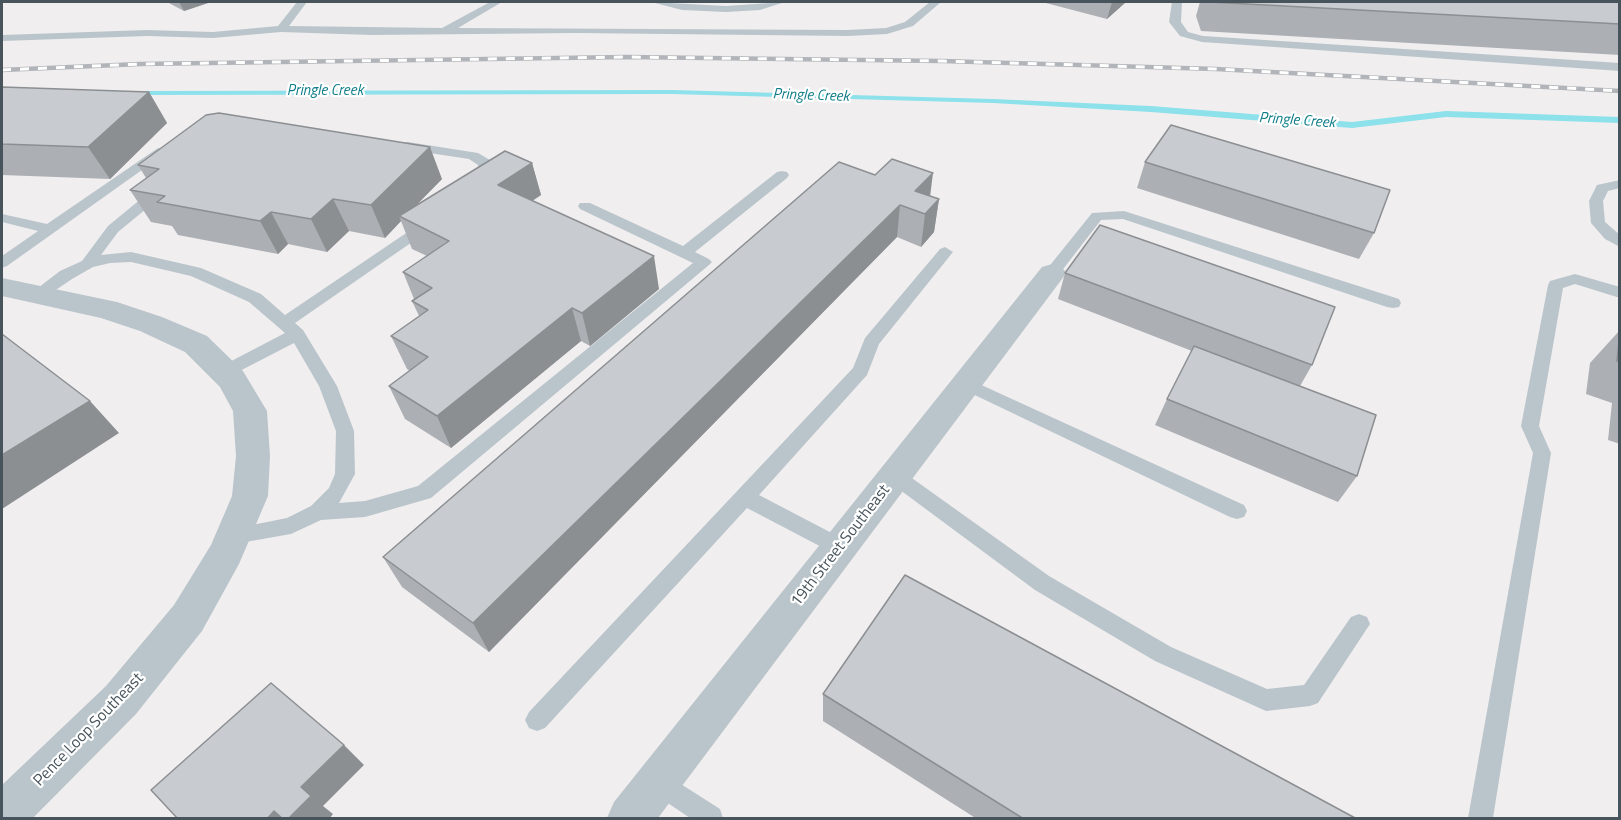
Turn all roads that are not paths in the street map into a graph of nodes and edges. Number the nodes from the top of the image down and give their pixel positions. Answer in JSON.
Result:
{"nodes":[{"id":1,"x":302,"y":2,"type":"edge"},
{"id":2,"x":496,"y":2,"type":"edge"},
{"id":3,"x":656,"y":2,"type":"edge"},
{"id":4,"x":780,"y":2,"type":"edge"},
{"id":5,"x":936,"y":2,"type":"edge"},
{"id":6,"x":1177,"y":2,"type":"edge"},
{"id":7,"x":281,"y":29,"type":"junction"},
{"id":8,"x":443,"y":31,"type":"junction"},
{"id":9,"x":2,"y":38,"type":"edge"},
{"id":10,"x":1620,"y":67,"type":"edge"},
{"id":11,"x":173,"y":141,"type":"edge"},
{"id":12,"x":394,"y":143,"type":"edge"},
{"id":13,"x":782,"y":175,"type":"dead end"},
{"id":14,"x":170,"y":183,"type":"edge"},
{"id":15,"x":1620,"y":184,"type":"edge"},
{"id":16,"x":460,"y":198,"type":"edge"},
{"id":17,"x":585,"y":206,"type":"dead end"},
{"id":18,"x":2,"y":218,"type":"edge"},
{"id":19,"x":435,"y":218,"type":"edge"},
{"id":20,"x":50,"y":229,"type":"junction"},
{"id":21,"x":1620,"y":242,"type":"edge"},
{"id":22,"x":685,"y":252,"type":"junction"},
{"id":23,"x":945,"y":252,"type":"dead end"},
{"id":24,"x":2,"y":263,"type":"edge"},
{"id":25,"x":88,"y":264,"type":"junction"},
{"id":26,"x":1052,"y":273,"type":"joint"},
{"id":27,"x":2,"y":287,"type":"edge"},
{"id":28,"x":1620,"y":293,"type":"edge"},
{"id":29,"x":38,"y":294,"type":"junction"},
{"id":30,"x":1393,"y":303,"type":"dead end"},
{"id":31,"x":291,"y":328,"type":"junction"},
{"id":32,"x":224,"y":372,"type":"junction"},
{"id":33,"x":966,"y":384,"type":"junction"},
{"id":34,"x":895,"y":476,"type":"junction"},
{"id":35,"x":745,"y":497,"type":"junction"},
{"id":36,"x":1237,"y":510,"type":"dead end"},
{"id":37,"x":318,"y":512,"type":"junction"},
{"id":38,"x":234,"y":536,"type":"junction"},
{"id":39,"x":840,"y":547,"type":"junction"},
{"id":40,"x":1359,"y":624,"type":"dead end"},
{"id":41,"x":537,"y":720,"type":"dead end"},
{"id":42,"x":659,"y":782,"type":"junction"},
{"id":43,"x":2,"y":815,"type":"edge"},
{"id":44,"x":630,"y":819,"type":"edge"},
{"id":45,"x":711,"y":819,"type":"edge"},
{"id":46,"x":1480,"y":819,"type":"edge"}],
"edges":[{"from":1,"to":7,"type":"lane"},
{"from":2,"to":8,"type":"lane"},
{"from":3,"to":4,"type":"lane"},
{"from":5,"to":8,"type":"lane"},
{"from":6,"to":10,"type":"lane"},
{"from":7,"to":8,"type":"lane"},
{"from":7,"to":9,"type":"lane"},
{"from":11,"to":20,"type":"lane"},
{"from":12,"to":16,"type":"lane"},
{"from":13,"to":22,"type":"lane"},
{"from":14,"to":25,"type":"lane"},
{"from":15,"to":21,"type":"lane"},
{"from":17,"to":22,"type":"lane"},
{"from":18,"to":20,"type":"lane"},
{"from":19,"to":31,"type":"lane"},
{"from":20,"to":24,"type":"lane"},
{"from":22,"to":37,"type":"lane"},
{"from":23,"to":35,"type":"lane"},
{"from":25,"to":29,"type":"lane"},
{"from":25,"to":31,"type":"lane"},
{"from":26,"to":30,"type":"lane"},
{"from":26,"to":33,"type":"street","name":"19th Street Southeast"},
{"from":27,"to":29,"type":"street","name":"Pence Loop Southeast"},
{"from":28,"to":46,"type":"lane"},
{"from":29,"to":32,"type":"street","name":"Pence Loop Southeast"},
{"from":31,"to":32,"type":"lane"},
{"from":31,"to":37,"type":"lane"},
{"from":32,"to":38,"type":"street","name":"Pence Loop Southeast"},
{"from":33,"to":34,"type":"street","name":"19th Street Southeast"},
{"from":33,"to":36,"type":"lane"},
{"from":34,"to":39,"type":"street","name":"19th Street Southeast"},
{"from":34,"to":40,"type":"lane"},
{"from":35,"to":39,"type":"lane"},
{"from":35,"to":41,"type":"lane"},
{"from":37,"to":38,"type":"lane"},
{"from":38,"to":43,"type":"street","name":"Pence Loop Southeast"},
{"from":39,"to":42,"type":"street","name":"19th Street Southeast"},
{"from":42,"to":44,"type":"street","name":"19th Street Southeast"},
{"from":42,"to":45,"type":"lane"}]}
